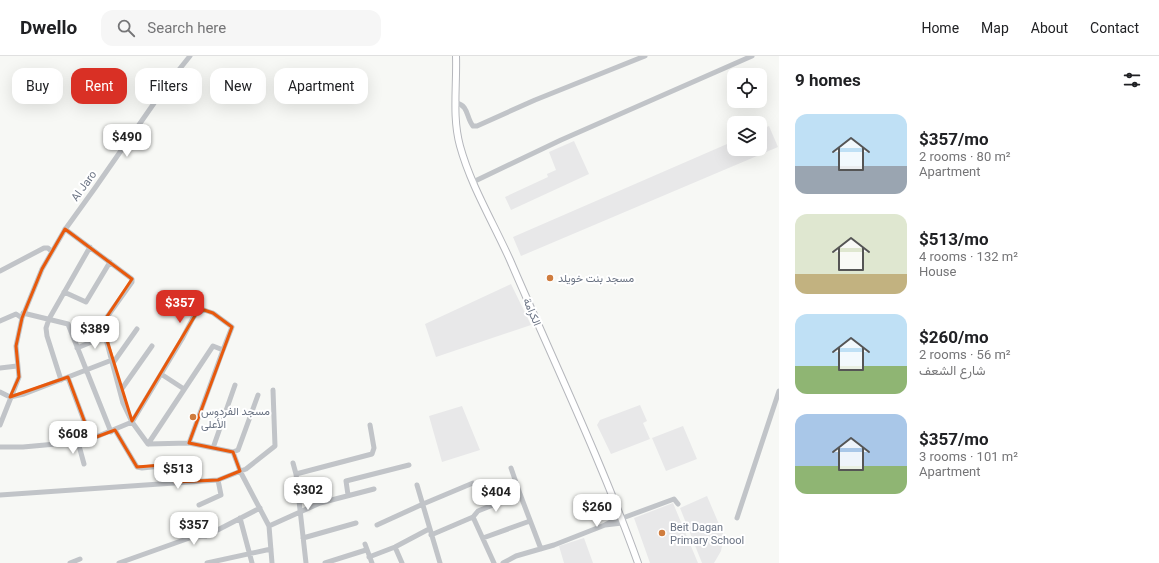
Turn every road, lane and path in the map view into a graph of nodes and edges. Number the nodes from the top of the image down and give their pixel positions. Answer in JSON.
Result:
{"nodes":[{"id":1,"x":190,"y":56,"type":"edge"},
{"id":2,"x":456,"y":56,"type":"edge"},
{"id":3,"x":645,"y":56,"type":"edge"},
{"id":4,"x":752,"y":56,"type":"edge"},
{"id":5,"x":456,"y":103,"type":"junction"},
{"id":6,"x":473,"y":182,"type":"junction"},
{"id":7,"x":65,"y":229,"type":"junction"},
{"id":8,"x":90,"y":247,"type":"junction"},
{"id":9,"x":51,"y":251,"type":"junction"},
{"id":10,"x":110,"y":262,"type":"junction"},
{"id":11,"x":0,"y":271,"type":"edge"},
{"id":12,"x":64,"y":292,"type":"junction"},
{"id":13,"x":22,"y":315,"type":"junction"},
{"id":14,"x":49,"y":319,"type":"junction"},
{"id":15,"x":0,"y":320,"type":"edge"},
{"id":16,"x":137,"y":330,"type":"dead end"},
{"id":17,"x":106,"y":336,"type":"junction"},
{"id":18,"x":152,"y":346,"type":"dead end"},
{"id":19,"x":78,"y":348,"type":"junction"},
{"id":20,"x":223,"y":350,"type":"junction"},
{"id":21,"x":113,"y":361,"type":"junction"},
{"id":22,"x":17,"y":366,"type":"junction"},
{"id":23,"x":0,"y":368,"type":"edge"},
{"id":24,"x":86,"y":370,"type":"junction"},
{"id":25,"x":161,"y":374,"type":"junction"},
{"id":26,"x":68,"y":378,"type":"junction"},
{"id":27,"x":60,"y":380,"type":"junction"},
{"id":28,"x":235,"y":385,"type":"dead end"},
{"id":29,"x":184,"y":389,"type":"junction"},
{"id":30,"x":121,"y":390,"type":"junction"},
{"id":31,"x":273,"y":390,"type":"dead end"},
{"id":32,"x":779,"y":391,"type":"edge"},
{"id":33,"x":0,"y":392,"type":"edge"},
{"id":34,"x":258,"y":395,"type":"dead end"},
{"id":35,"x":10,"y":397,"type":"junction"},
{"id":36,"x":132,"y":422,"type":"junction"},
{"id":37,"x":0,"y":425,"type":"edge"},
{"id":38,"x":370,"y":425,"type":"dead end"},
{"id":39,"x":113,"y":431,"type":"junction"},
{"id":40,"x":90,"y":439,"type":"junction"},
{"id":41,"x":78,"y":442,"type":"junction"},
{"id":42,"x":189,"y":443,"type":"junction"},
{"id":43,"x":148,"y":444,"type":"junction"},
{"id":44,"x":0,"y":446,"type":"edge"},
{"id":45,"x":213,"y":448,"type":"junction"},
{"id":46,"x":233,"y":452,"type":"junction"},
{"id":47,"x":293,"y":463,"type":"dead end"},
{"id":48,"x":84,"y":464,"type":"dead end"},
{"id":49,"x":409,"y":465,"type":"dead end"},
{"id":50,"x":511,"y":468,"type":"dead end"},
{"id":51,"x":240,"y":471,"type":"junction"},
{"id":52,"x":296,"y":474,"type":"junction"},
{"id":53,"x":218,"y":480,"type":"junction"},
{"id":54,"x":175,"y":482,"type":"junction"},
{"id":55,"x":473,"y":483,"type":"dead end"},
{"id":56,"x":417,"y":484,"type":"dead end"},
{"id":57,"x":374,"y":489,"type":"dead end"},
{"id":58,"x":520,"y":494,"type":"junction"},
{"id":59,"x":0,"y":495,"type":"edge"},
{"id":60,"x":348,"y":495,"type":"junction"},
{"id":61,"x":422,"y":504,"type":"junction"},
{"id":62,"x":678,"y":504,"type":"dead end"},
{"id":63,"x":200,"y":505,"type":"dead end"},
{"id":64,"x":260,"y":508,"type":"junction"},
{"id":65,"x":299,"y":511,"type":"junction"},
{"id":66,"x":473,"y":517,"type":"junction"},
{"id":67,"x":240,"y":518,"type":"junction"},
{"id":68,"x":737,"y":518,"type":"dead end"},
{"id":69,"x":621,"y":520,"type":"junction"},
{"id":70,"x":530,"y":521,"type":"junction"},
{"id":71,"x":356,"y":523,"type":"dead end"},
{"id":72,"x":377,"y":525,"type":"dead end"},
{"id":73,"x":269,"y":526,"type":"junction"},
{"id":74,"x":429,"y":529,"type":"junction"},
{"id":75,"x":431,"y":535,"type":"junction"},
{"id":76,"x":303,"y":538,"type":"junction"},
{"id":77,"x":483,"y":538,"type":"junction"},
{"id":78,"x":395,"y":547,"type":"junction"},
{"id":79,"x":271,"y":549,"type":"junction"},
{"id":80,"x":541,"y":549,"type":"junction"},
{"id":81,"x":250,"y":554,"type":"junction"},
{"id":82,"x":516,"y":556,"type":"junction"},
{"id":83,"x":369,"y":557,"type":"junction"},
{"id":84,"x":80,"y":559,"type":"dead end"},
{"id":85,"x":70,"y":563,"type":"edge"},
{"id":86,"x":119,"y":563,"type":"edge"},
{"id":87,"x":207,"y":563,"type":"edge"},
{"id":88,"x":252,"y":563,"type":"edge"},
{"id":89,"x":272,"y":563,"type":"edge"},
{"id":90,"x":306,"y":563,"type":"edge"},
{"id":91,"x":325,"y":563,"type":"edge"},
{"id":92,"x":372,"y":563,"type":"edge"},
{"id":93,"x":402,"y":563,"type":"edge"},
{"id":94,"x":440,"y":563,"type":"edge"},
{"id":95,"x":494,"y":563,"type":"edge"},
{"id":96,"x":503,"y":563,"type":"edge"},
{"id":97,"x":517,"y":563,"type":"edge"},
{"id":98,"x":638,"y":563,"type":"edge"}],
"edges":[{"from":1,"to":7,"type":"street","name":"Al Jaro"},
{"from":2,"to":5,"type":"main road","name":"الكرامة"},
{"from":3,"to":5,"type":"street"},
{"from":4,"to":6,"type":"street"},
{"from":5,"to":6,"type":"main road","name":"الكرامة"},
{"from":6,"to":69,"type":"main road","name":"الكرامة"},
{"from":7,"to":8,"type":"street"},
{"from":7,"to":9,"type":"street","name":"Al Jaro"},
{"from":8,"to":10,"type":"street"},
{"from":8,"to":12,"type":"street"},
{"from":9,"to":11,"type":"street"},
{"from":9,"to":13,"type":"street","name":"Al Jaro"},
{"from":10,"to":12,"type":"street"},
{"from":10,"to":17,"type":"street"},
{"from":12,"to":14,"type":"street"},
{"from":13,"to":14,"type":"street"},
{"from":13,"to":15,"type":"street"},
{"from":13,"to":22,"type":"street","name":"Al Jaro"},
{"from":14,"to":19,"type":"street"},
{"from":14,"to":27,"type":"street"},
{"from":16,"to":21,"type":"street"},
{"from":17,"to":19,"type":"street"},
{"from":17,"to":21,"type":"street"},
{"from":18,"to":30,"type":"street"},
{"from":19,"to":24,"type":"street"},
{"from":20,"to":25,"type":"street"},
{"from":20,"to":29,"type":"street"},
{"from":20,"to":42,"type":"street"},
{"from":21,"to":24,"type":"street"},
{"from":21,"to":30,"type":"street"},
{"from":22,"to":23,"type":"street"},
{"from":22,"to":35,"type":"street","name":"Al Jaro"},
{"from":24,"to":26,"type":"street"},
{"from":24,"to":39,"type":"street"},
{"from":25,"to":29,"type":"street"},
{"from":25,"to":36,"type":"street"},
{"from":26,"to":27,"type":"street"},
{"from":26,"to":40,"type":"street"},
{"from":27,"to":35,"type":"street"},
{"from":28,"to":45,"type":"street"},
{"from":29,"to":43,"type":"street"},
{"from":30,"to":36,"type":"street"},
{"from":31,"to":51,"type":"street"},
{"from":32,"to":68,"type":"street"},
{"from":33,"to":35,"type":"street"},
{"from":34,"to":46,"type":"street"},
{"from":35,"to":37,"type":"street","name":"Al Jaro"},
{"from":36,"to":39,"type":"street"},
{"from":36,"to":43,"type":"street"},
{"from":38,"to":52,"type":"street"},
{"from":39,"to":40,"type":"street"},
{"from":39,"to":54,"type":"street"},
{"from":40,"to":41,"type":"street"},
{"from":41,"to":44,"type":"street"},
{"from":41,"to":48,"type":"street"},
{"from":42,"to":43,"type":"street"},
{"from":42,"to":45,"type":"street"},
{"from":45,"to":46,"type":"street"},
{"from":46,"to":51,"type":"street"},
{"from":47,"to":52,"type":"street"},
{"from":49,"to":60,"type":"street"},
{"from":50,"to":58,"type":"street"},
{"from":51,"to":53,"type":"street"},
{"from":51,"to":64,"type":"street"},
{"from":52,"to":65,"type":"street"},
{"from":53,"to":54,"type":"street"},
{"from":53,"to":63,"type":"street"},
{"from":54,"to":59,"type":"street"},
{"from":55,"to":61,"type":"street"},
{"from":56,"to":61,"type":"street"},
{"from":57,"to":60,"type":"street"},
{"from":58,"to":66,"type":"street"},
{"from":58,"to":70,"type":"street"},
{"from":60,"to":65,"type":"street"},
{"from":61,"to":72,"type":"street"},
{"from":61,"to":74,"type":"street"},
{"from":62,"to":69,"type":"street"},
{"from":64,"to":67,"type":"street"},
{"from":64,"to":73,"type":"street"},
{"from":65,"to":73,"type":"street"},
{"from":65,"to":76,"type":"street"},
{"from":66,"to":75,"type":"street"},
{"from":66,"to":77,"type":"street"},
{"from":67,"to":81,"type":"street"},
{"from":67,"to":86,"type":"street"},
{"from":69,"to":80,"type":"street"},
{"from":69,"to":98,"type":"main road","name":"الكرامة"},
{"from":70,"to":77,"type":"street"},
{"from":70,"to":80,"type":"street"},
{"from":71,"to":76,"type":"street"},
{"from":73,"to":79,"type":"street"},
{"from":74,"to":75,"type":"street"},
{"from":74,"to":78,"type":"street"},
{"from":75,"to":94,"type":"street"},
{"from":76,"to":90,"type":"street"},
{"from":77,"to":95,"type":"street"},
{"from":78,"to":83,"type":"street"},
{"from":78,"to":93,"type":"street"},
{"from":79,"to":81,"type":"street"},
{"from":79,"to":89,"type":"street"},
{"from":80,"to":82,"type":"street"},
{"from":81,"to":87,"type":"street"},
{"from":81,"to":88,"type":"street"},
{"from":82,"to":96,"type":"street"},
{"from":82,"to":97,"type":"street"},
{"from":83,"to":91,"type":"street"},
{"from":83,"to":92,"type":"street"},
{"from":84,"to":85,"type":"street"}]}
